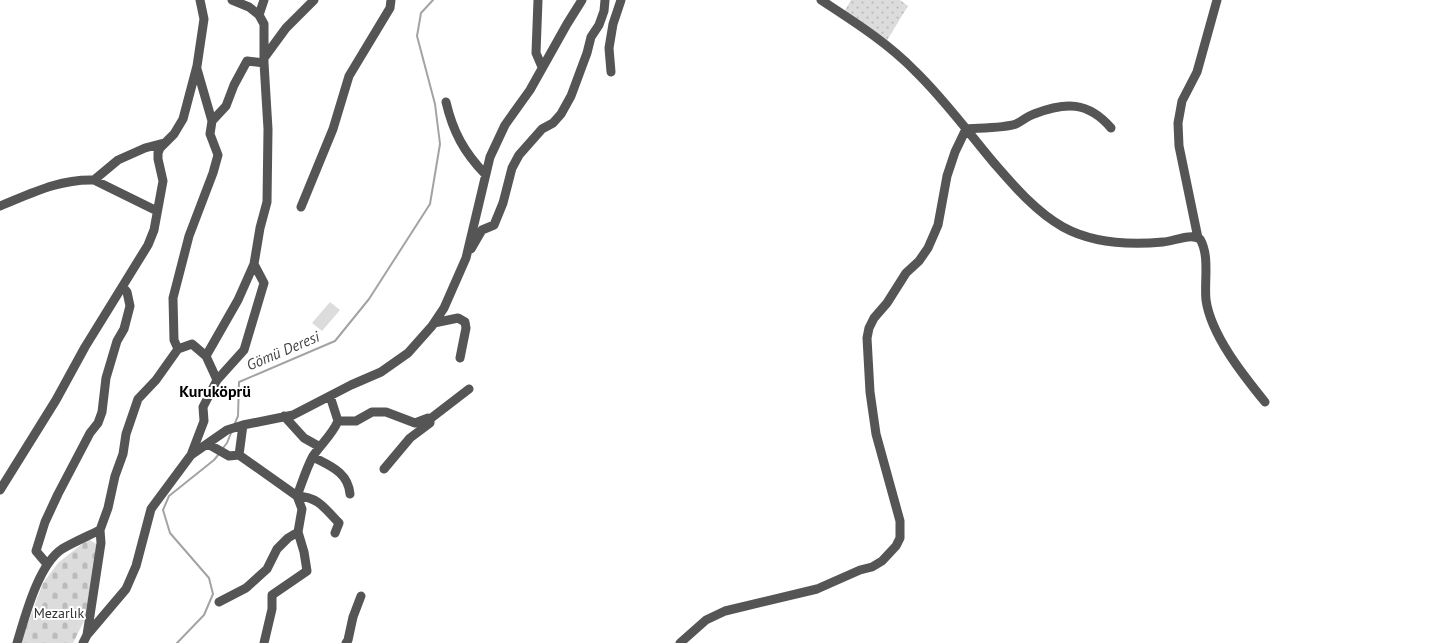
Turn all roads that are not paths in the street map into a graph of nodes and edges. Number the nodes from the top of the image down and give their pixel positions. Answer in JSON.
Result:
{"nodes":[{"id":1,"x":200,"y":0,"type":"edge"},
{"id":2,"x":232,"y":0,"type":"edge"},
{"id":3,"x":264,"y":0,"type":"edge"},
{"id":4,"x":314,"y":0,"type":"edge"},
{"id":5,"x":391,"y":0,"type":"edge"},
{"id":6,"x":538,"y":0,"type":"edge"},
{"id":7,"x":582,"y":0,"type":"edge"},
{"id":8,"x":604,"y":0,"type":"edge"},
{"id":9,"x":621,"y":0,"type":"edge"},
{"id":10,"x":821,"y":0,"type":"edge"},
{"id":11,"x":1217,"y":0,"type":"edge"},
{"id":12,"x":260,"y":15,"type":"junction"},
{"id":13,"x":264,"y":61,"type":"junction"},
{"id":14,"x":197,"y":66,"type":"junction"},
{"id":15,"x":542,"y":67,"type":"junction"},
{"id":16,"x":611,"y":72,"type":"dead end"},
{"id":17,"x":446,"y":102,"type":"dead end"},
{"id":18,"x":212,"y":121,"type":"junction"},
{"id":19,"x":1111,"y":128,"type":"dead end"},
{"id":20,"x":966,"y":129,"type":"junction"},
{"id":21,"x":164,"y":143,"type":"junction"},
{"id":22,"x":485,"y":174,"type":"junction"},
{"id":23,"x":94,"y":180,"type":"junction"},
{"id":24,"x":0,"y":206,"type":"edge"},
{"id":25,"x":301,"y":208,"type":"dead end"},
{"id":26,"x":157,"y":211,"type":"junction"},
{"id":27,"x":1198,"y":238,"type":"junction"},
{"id":28,"x":466,"y":258,"type":"junction"},
{"id":29,"x":254,"y":264,"type":"junction"},
{"id":30,"x":123,"y":287,"type":"junction"},
{"id":31,"x":434,"y":323,"type":"junction"},
{"id":32,"x":178,"y":349,"type":"junction"},
{"id":33,"x":206,"y":356,"type":"junction"},
{"id":34,"x":460,"y":358,"type":"dead end"},
{"id":35,"x":217,"y":380,"type":"junction"},
{"id":36,"x":469,"y":389,"type":"dead end"},
{"id":37,"x":330,"y":396,"type":"junction"},
{"id":38,"x":1265,"y":402,"type":"dead end"},
{"id":39,"x":284,"y":416,"type":"junction"},
{"id":40,"x":430,"y":419,"type":"junction"},
{"id":41,"x":338,"y":421,"type":"junction"},
{"id":42,"x":243,"y":425,"type":"junction"},
{"id":43,"x":211,"y":446,"type":"junction"},
{"id":44,"x":320,"y":447,"type":"junction"},
{"id":45,"x":191,"y":455,"type":"junction"},
{"id":46,"x":239,"y":455,"type":"junction"},
{"id":47,"x":313,"y":457,"type":"junction"},
{"id":48,"x":384,"y":469,"type":"dead end"},
{"id":49,"x":0,"y":490,"type":"edge"},
{"id":50,"x":350,"y":494,"type":"dead end"},
{"id":51,"x":297,"y":496,"type":"junction"},
{"id":52,"x":100,"y":530,"type":"junction"},
{"id":53,"x":298,"y":532,"type":"junction"},
{"id":54,"x":335,"y":533,"type":"dead end"},
{"id":55,"x":47,"y":564,"type":"junction"},
{"id":56,"x":362,"y":596,"type":"dead end"},
{"id":57,"x":219,"y":602,"type":"dead end"},
{"id":58,"x":85,"y":639,"type":"edge"},
{"id":59,"x":17,"y":643,"type":"edge"},
{"id":60,"x":264,"y":643,"type":"edge"},
{"id":61,"x":346,"y":643,"type":"edge"},
{"id":62,"x":680,"y":643,"type":"edge"}],
"edges":[{"from":1,"to":14,"type":"street"},
{"from":2,"to":12,"type":"street"},
{"from":3,"to":12,"type":"street"},
{"from":4,"to":13,"type":"street"},
{"from":5,"to":25,"type":"street"},
{"from":6,"to":15,"type":"street"},
{"from":7,"to":15,"type":"street"},
{"from":8,"to":28,"type":"street"},
{"from":9,"to":16,"type":"street"},
{"from":10,"to":20,"type":"street"},
{"from":11,"to":27,"type":"street"},
{"from":12,"to":13,"type":"street"},
{"from":13,"to":18,"type":"street"},
{"from":13,"to":29,"type":"street"},
{"from":14,"to":18,"type":"street"},
{"from":14,"to":21,"type":"street"},
{"from":15,"to":22,"type":"street"},
{"from":17,"to":22,"type":"street"},
{"from":18,"to":32,"type":"street"},
{"from":19,"to":20,"type":"street"},
{"from":20,"to":27,"type":"street"},
{"from":20,"to":62,"type":"street"},
{"from":21,"to":23,"type":"street"},
{"from":21,"to":26,"type":"street"},
{"from":22,"to":28,"type":"street"},
{"from":23,"to":24,"type":"street"},
{"from":23,"to":26,"type":"street"},
{"from":26,"to":30,"type":"street"},
{"from":27,"to":38,"type":"street"},
{"from":28,"to":31,"type":"street"},
{"from":29,"to":33,"type":"street"},
{"from":29,"to":35,"type":"street"},
{"from":30,"to":49,"type":"street"},
{"from":30,"to":55,"type":"street"},
{"from":31,"to":34,"type":"street"},
{"from":31,"to":37,"type":"street"},
{"from":32,"to":33,"type":"street"},
{"from":32,"to":52,"type":"street"},
{"from":33,"to":35,"type":"street"},
{"from":35,"to":45,"type":"street"},
{"from":36,"to":40,"type":"street"},
{"from":37,"to":39,"type":"street"},
{"from":37,"to":41,"type":"street"},
{"from":39,"to":42,"type":"street"},
{"from":39,"to":44,"type":"street"},
{"from":40,"to":41,"type":"street"},
{"from":40,"to":48,"type":"street"},
{"from":41,"to":44,"type":"street"},
{"from":42,"to":43,"type":"street"},
{"from":42,"to":46,"type":"street"},
{"from":43,"to":45,"type":"street"},
{"from":43,"to":46,"type":"street"},
{"from":44,"to":47,"type":"street"},
{"from":45,"to":58,"type":"street"},
{"from":46,"to":51,"type":"street"},
{"from":47,"to":50,"type":"street"},
{"from":47,"to":51,"type":"street"},
{"from":51,"to":53,"type":"street"},
{"from":51,"to":54,"type":"street"},
{"from":52,"to":55,"type":"street"},
{"from":52,"to":58,"type":"street"},
{"from":53,"to":57,"type":"street"},
{"from":53,"to":60,"type":"street"},
{"from":55,"to":59,"type":"street"},
{"from":56,"to":61,"type":"street"}]}
